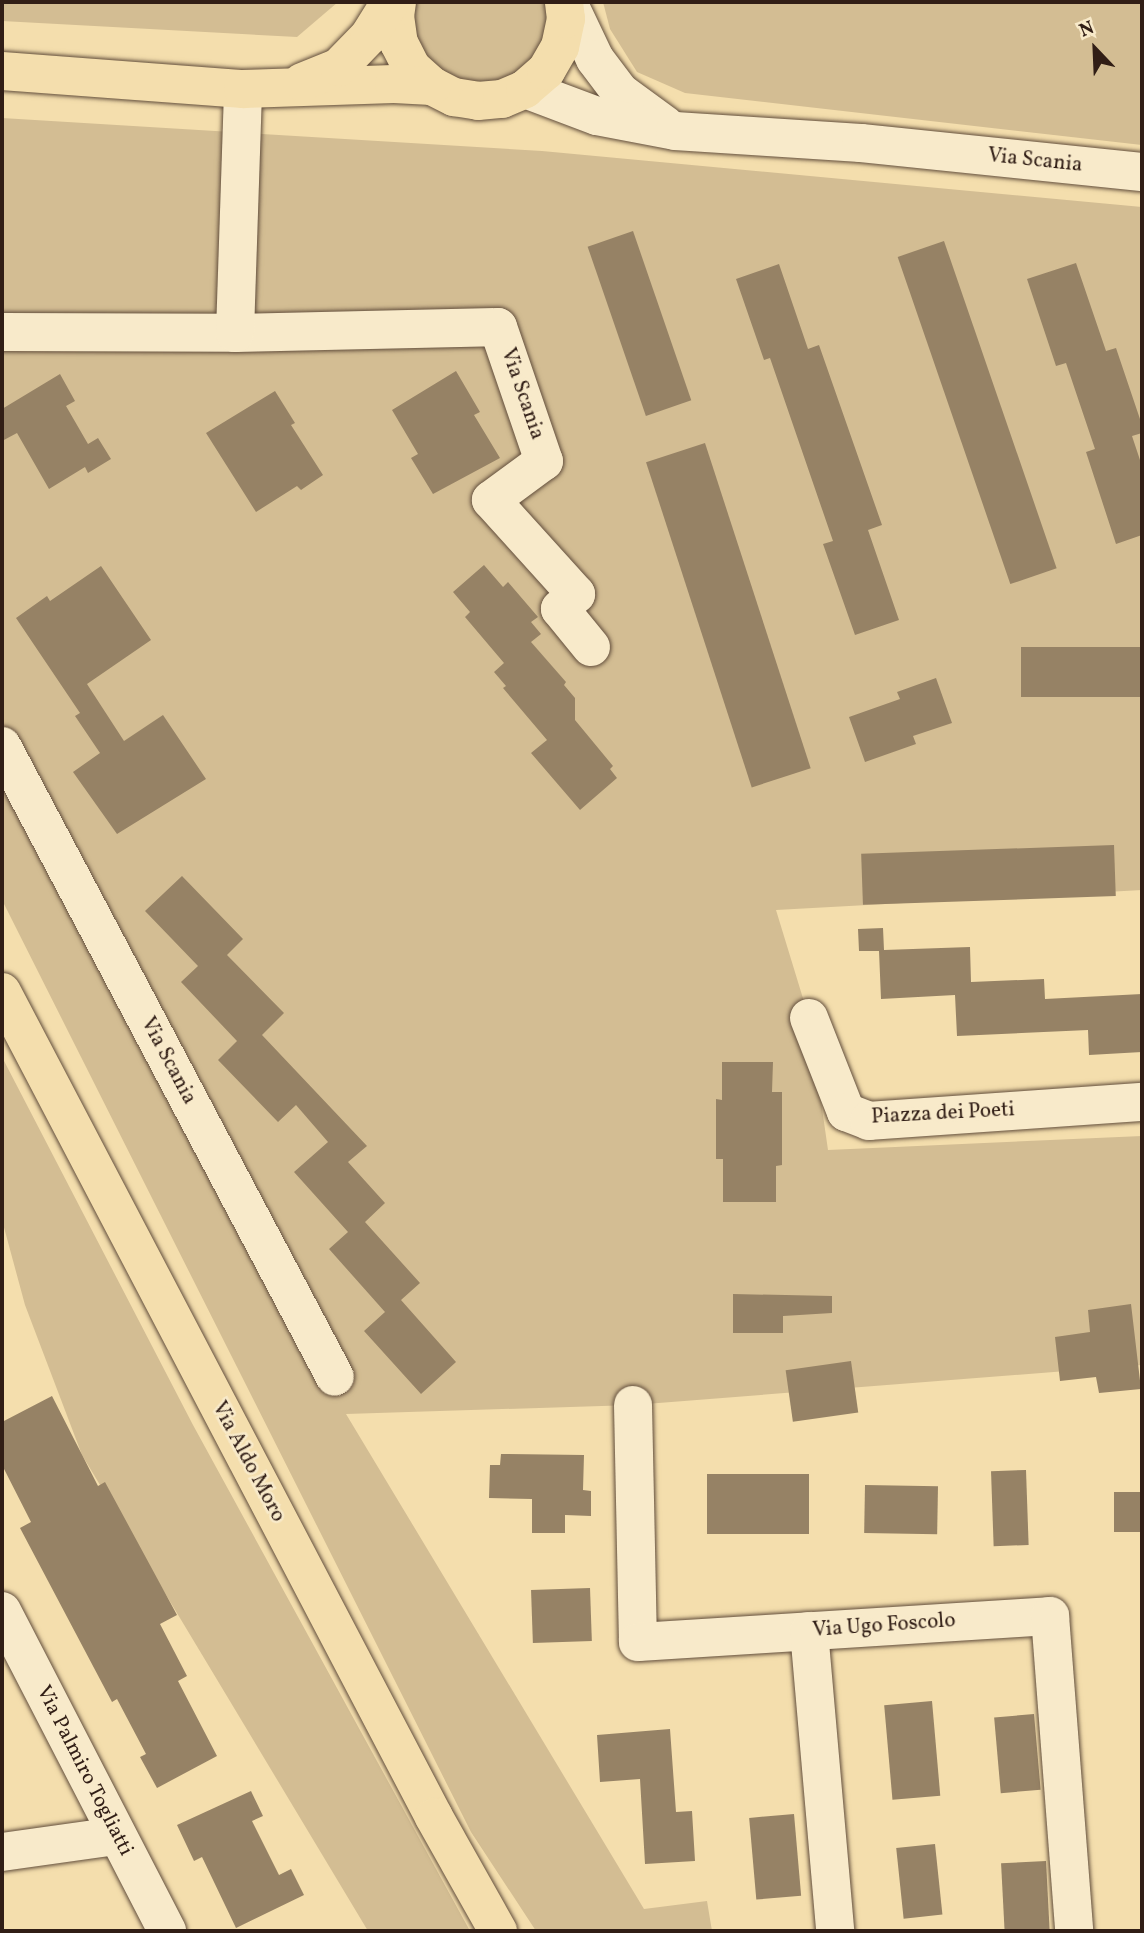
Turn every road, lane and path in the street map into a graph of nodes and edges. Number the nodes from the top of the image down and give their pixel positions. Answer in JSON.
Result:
{"nodes":[{"id":1,"x":390,"y":2,"type":"edge"},
{"id":2,"x":397,"y":2,"type":"edge"},
{"id":3,"x":566,"y":2,"type":"edge"},
{"id":4,"x":2,"y":71,"type":"edge"},
{"id":5,"x":432,"y":86,"type":"junction"},
{"id":6,"x":243,"y":89,"type":"junction"},
{"id":7,"x":287,"y":89,"type":"junction"},
{"id":8,"x":525,"y":89,"type":"junction"},
{"id":9,"x":635,"y":114,"type":"junction"},
{"id":10,"x":1142,"y":172,"type":"edge"},
{"id":11,"x":2,"y":332,"type":"edge"},
{"id":12,"x":235,"y":333,"type":"junction"},
{"id":13,"x":591,"y":647,"type":"dead end"},
{"id":14,"x":2,"y":746,"type":"edge"},
{"id":15,"x":2,"y":992,"type":"edge"},
{"id":16,"x":809,"y":1018,"type":"dead end"},
{"id":17,"x":1142,"y":1102,"type":"edge"},
{"id":18,"x":335,"y":1377,"type":"dead end"},
{"id":19,"x":633,"y":1405,"type":"dead end"},
{"id":20,"x":2,"y":1611,"type":"edge"},
{"id":21,"x":809,"y":1631,"type":"junction"},
{"id":22,"x":116,"y":1836,"type":"junction"},
{"id":23,"x":2,"y":1852,"type":"edge"},
{"id":24,"x":167,"y":1931,"type":"edge"},
{"id":25,"x":498,"y":1931,"type":"edge"},
{"id":26,"x":835,"y":1931,"type":"edge"},
{"id":27,"x":1074,"y":1931,"type":"edge"}],
"edges":[{"from":1,"to":7,"type":"main road","name":"Via Scania"},
{"from":2,"to":5,"type":"main road","name":"Via Scania"},
{"from":3,"to":8,"type":"main road","name":"Via Scania"},
{"from":3,"to":9,"type":"street","name":"Via Scania"},
{"from":4,"to":6,"type":"main road","name":"Via Scania"},
{"from":5,"to":7,"type":"main road","name":"Via Scania"},
{"from":5,"to":8,"type":"main road","name":"Via Scania"},
{"from":6,"to":7,"type":"main road","name":"Via Scania"},
{"from":6,"to":12,"type":"street"},
{"from":8,"to":9,"type":"street","name":"Via Scania"},
{"from":9,"to":10,"type":"street","name":"Via Scania"},
{"from":11,"to":12,"type":"street","name":"Via Scania"},
{"from":12,"to":13,"type":"street","name":"Via Scania"},
{"from":14,"to":18,"type":"street","name":"Via Scania"},
{"from":15,"to":25,"type":"main road","name":"Via Aldo Moro"},
{"from":16,"to":17,"type":"street","name":"Piazza dei Poeti"},
{"from":19,"to":21,"type":"street","name":"Via Ugo Foscolo"},
{"from":20,"to":22,"type":"street","name":"Via Palmiro Togliatti"},
{"from":21,"to":26,"type":"street"},
{"from":21,"to":27,"type":"street","name":"Via Ugo Foscolo"},
{"from":22,"to":23,"type":"street"},
{"from":22,"to":24,"type":"street","name":"Via Palmiro Togliatti"}]}
